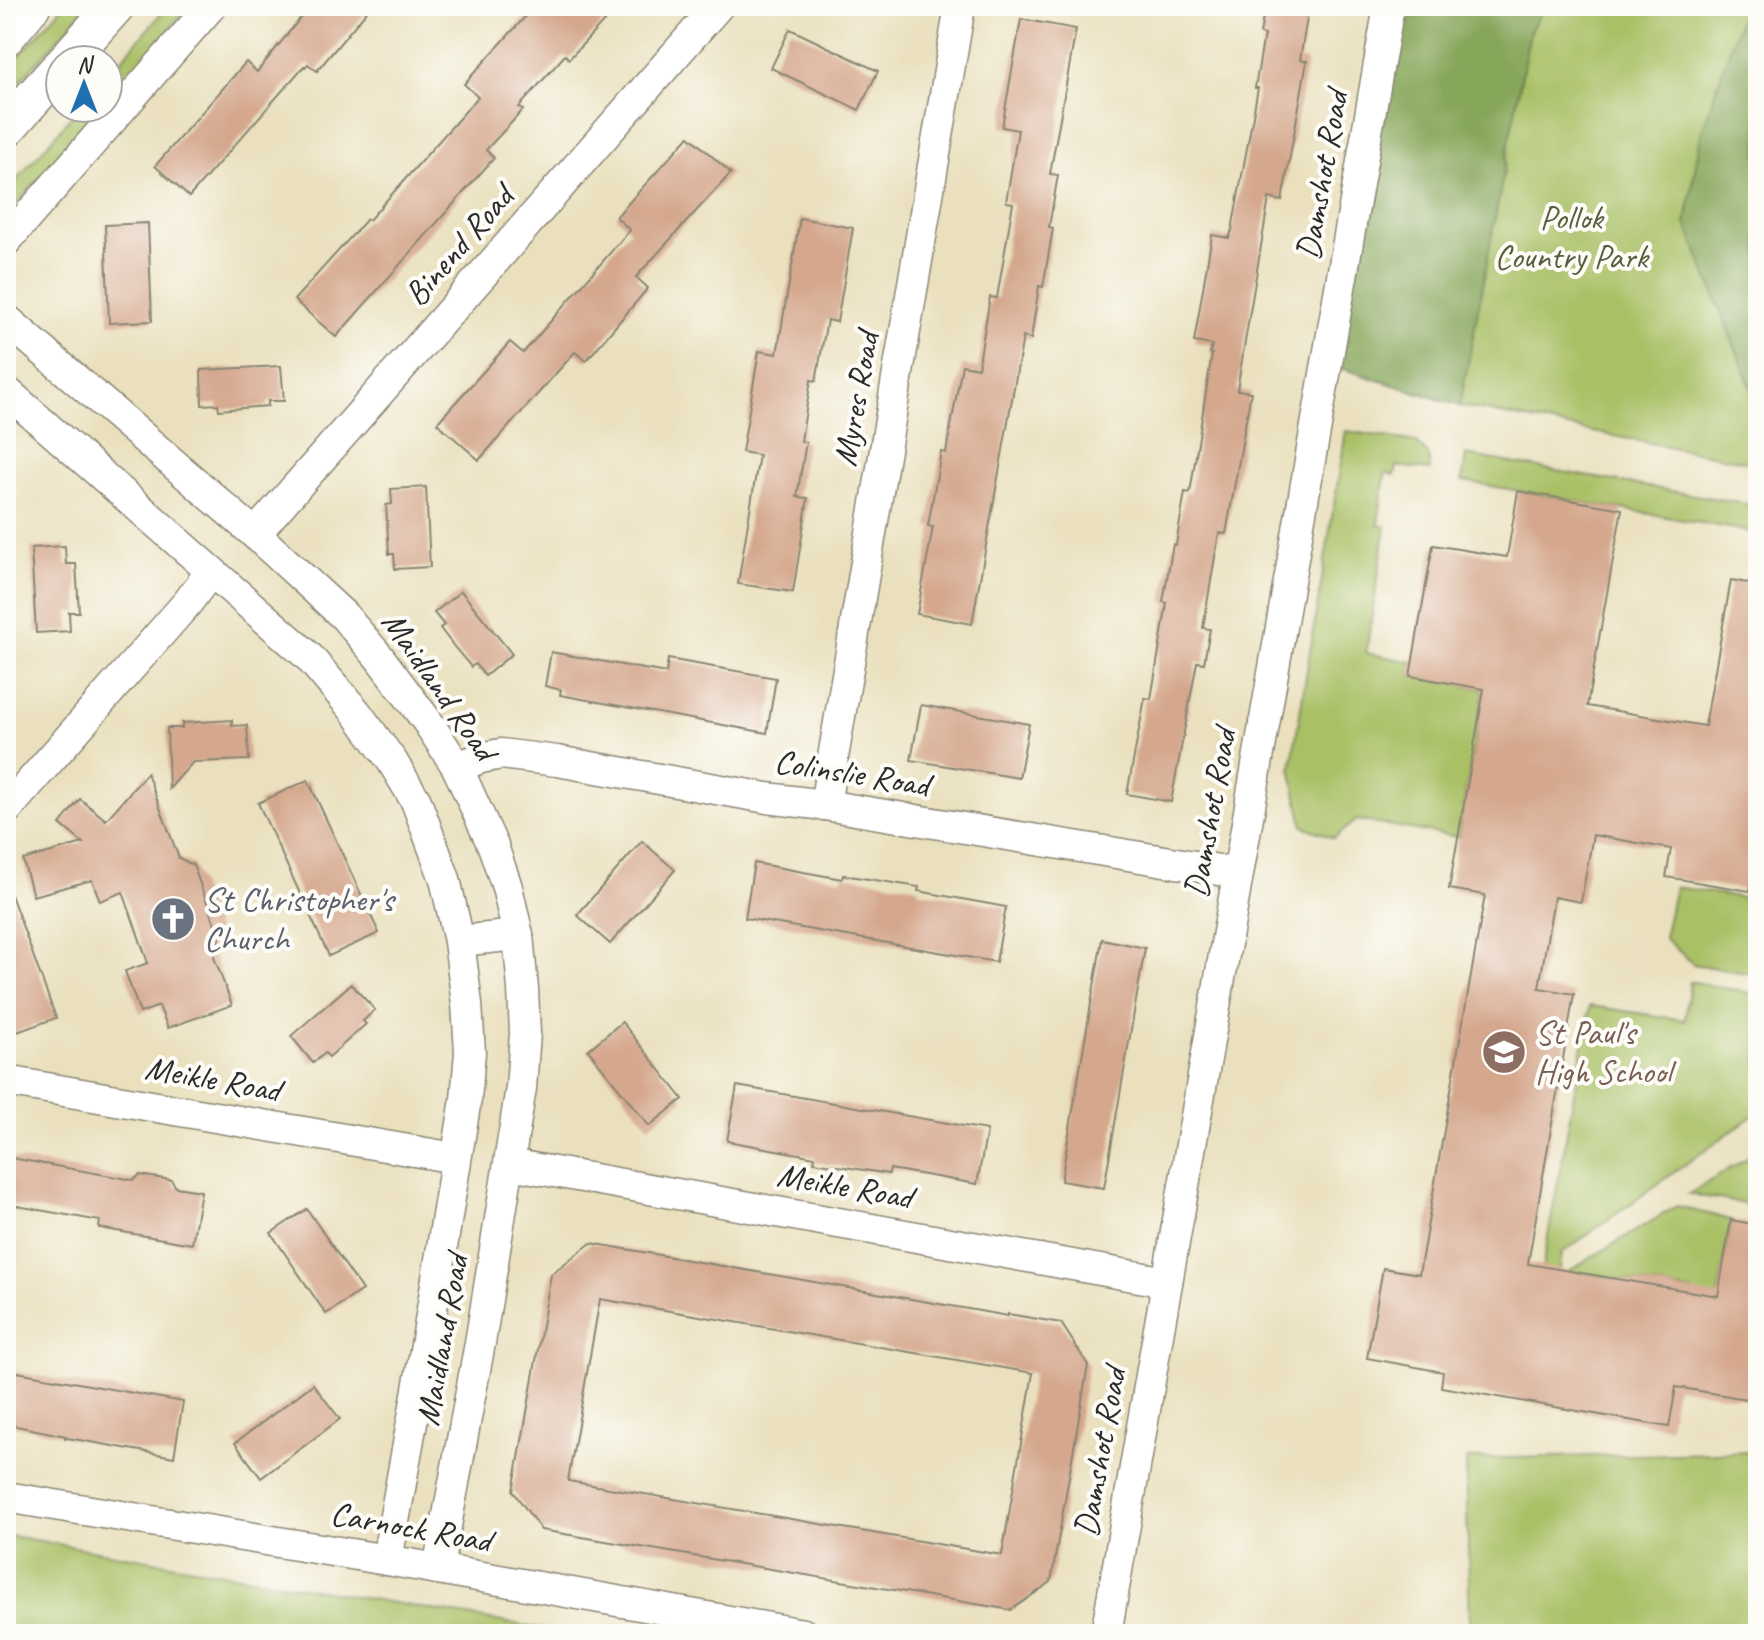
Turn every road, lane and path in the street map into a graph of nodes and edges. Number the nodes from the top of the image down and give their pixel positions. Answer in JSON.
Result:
{"nodes":[{"id":1,"x":31,"y":6,"type":"edge"},
{"id":2,"x":115,"y":6,"type":"edge"},
{"id":3,"x":211,"y":6,"type":"edge"},
{"id":4,"x":718,"y":6,"type":"edge"},
{"id":5,"x":960,"y":6,"type":"edge"},
{"id":6,"x":1389,"y":6,"type":"edge"},
{"id":7,"x":6,"y":36,"type":"edge"},
{"id":8,"x":81,"y":44,"type":"edge"},
{"id":9,"x":44,"y":86,"type":"edge"},
{"id":10,"x":6,"y":128,"type":"edge"},
{"id":11,"x":6,"y":241,"type":"edge"},
{"id":12,"x":6,"y":319,"type":"edge"},
{"id":13,"x":6,"y":391,"type":"edge"},
{"id":14,"x":255,"y":534,"type":"junction"},
{"id":15,"x":211,"y":571,"type":"junction"},
{"id":16,"x":457,"y":767,"type":"junction"},
{"id":17,"x":825,"y":805,"type":"junction"},
{"id":18,"x":6,"y":810,"type":"edge"},
{"id":19,"x":1237,"y":873,"type":"junction"},
{"id":20,"x":518,"y":935,"type":"junction"},
{"id":21,"x":459,"y":941,"type":"junction"},
{"id":22,"x":6,"y":1081,"type":"edge"},
{"id":23,"x":455,"y":1158,"type":"junction"},
{"id":24,"x":510,"y":1164,"type":"junction"},
{"id":25,"x":1167,"y":1282,"type":"junction"},
{"id":26,"x":428,"y":1334,"type":"junction"},
{"id":27,"x":480,"y":1343,"type":"junction"},
{"id":28,"x":6,"y":1497,"type":"edge"},
{"id":29,"x":387,"y":1560,"type":"junction"},
{"id":30,"x":438,"y":1569,"type":"junction"},
{"id":31,"x":803,"y":1634,"type":"edge"},
{"id":32,"x":1106,"y":1634,"type":"edge"}],
"edges":[{"from":1,"to":7,"type":"street"},
{"from":2,"to":8,"type":"street"},
{"from":3,"to":11,"type":"street"},
{"from":4,"to":14,"type":"street","name":"Binend Road"},
{"from":5,"to":17,"type":"street","name":"Myres Road"},
{"from":6,"to":19,"type":"street","name":"Damshot Road"},
{"from":9,"to":10,"type":"street"},
{"from":12,"to":14,"type":"street","name":"Maidland Road"},
{"from":13,"to":15,"type":"street","name":"Maidland Road"},
{"from":14,"to":16,"type":"street","name":"Maidland Road"},
{"from":15,"to":18,"type":"street"},
{"from":15,"to":21,"type":"street","name":"Maidland Road"},
{"from":16,"to":17,"type":"street","name":"Colinslie Road"},
{"from":16,"to":20,"type":"street","name":"Maidland Road"},
{"from":17,"to":19,"type":"street","name":"Colinslie Road"},
{"from":19,"to":25,"type":"street","name":"Damshot Road"},
{"from":20,"to":21,"type":"street"},
{"from":20,"to":24,"type":"street","name":"Maidland Road"},
{"from":21,"to":23,"type":"street","name":"Maidland Road"},
{"from":22,"to":23,"type":"street","name":"Meikle Road"},
{"from":23,"to":26,"type":"street","name":"Maidland Road"},
{"from":24,"to":25,"type":"street","name":"Meikle Road"},
{"from":24,"to":27,"type":"street","name":"Maidland Road"},
{"from":25,"to":32,"type":"street","name":"Damshot Road"},
{"from":26,"to":27,"type":"street"},
{"from":26,"to":29,"type":"street","name":"Maidland Road"},
{"from":27,"to":30,"type":"street","name":"Maidland Road"},
{"from":28,"to":29,"type":"street","name":"Carnock Road"},
{"from":29,"to":30,"type":"street","name":"Carnock Road"},
{"from":30,"to":31,"type":"street","name":"Carnock Road"}]}
